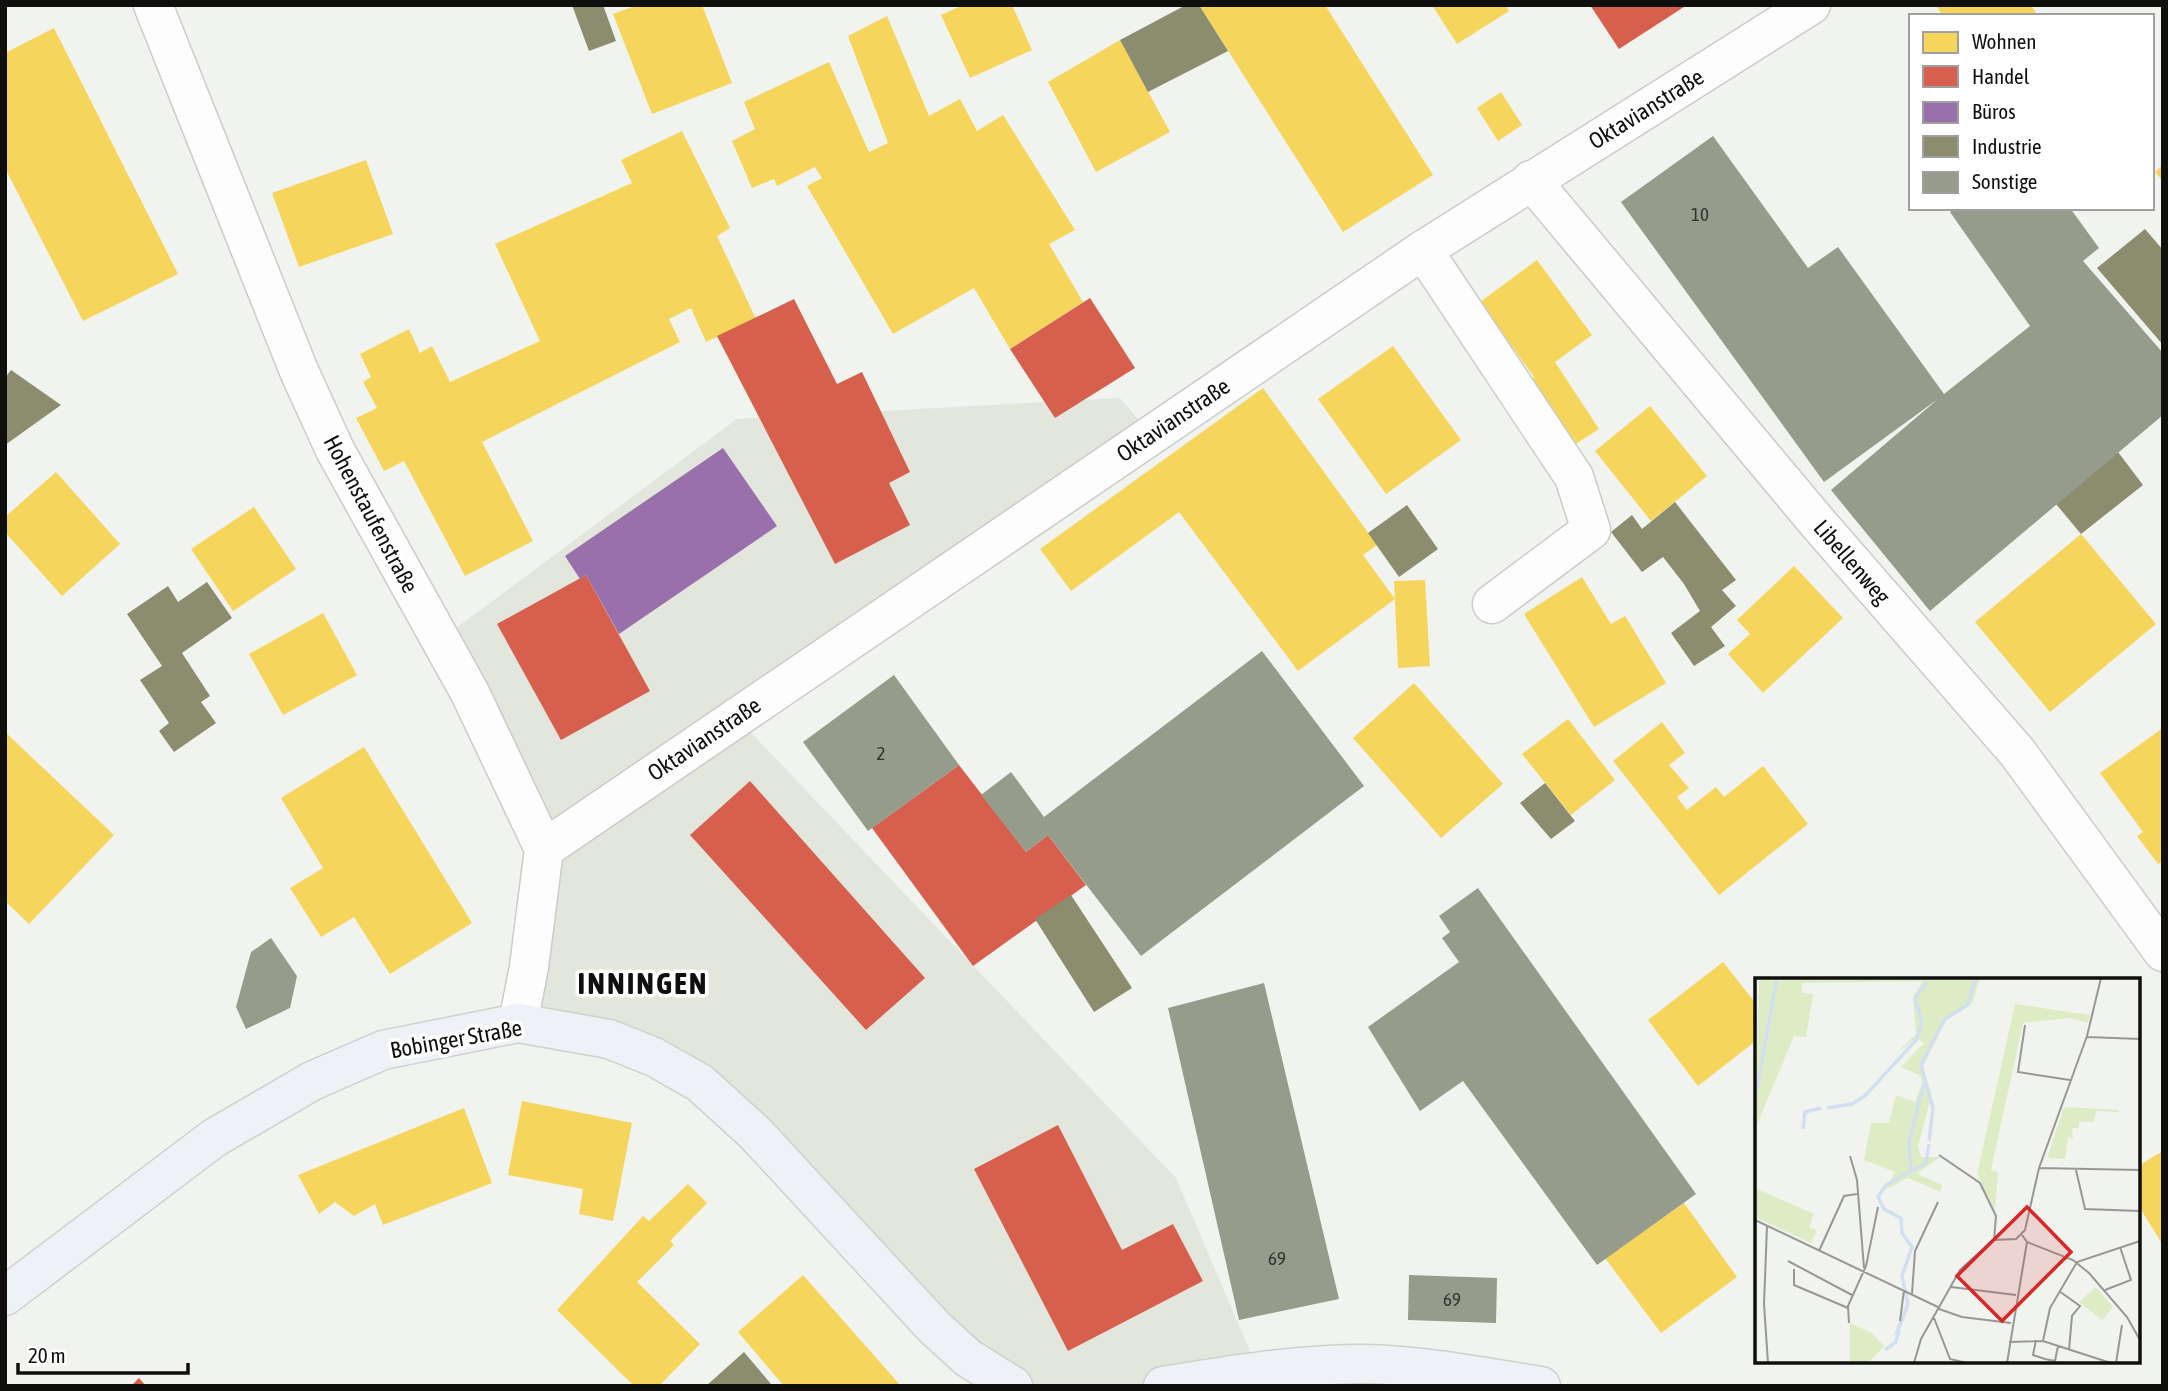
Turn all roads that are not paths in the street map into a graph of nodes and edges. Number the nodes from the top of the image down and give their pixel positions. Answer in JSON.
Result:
{"nodes":[{"id":1,"x":153,"y":5,"type":"edge"},
{"id":2,"x":1811,"y":5,"type":"edge"},
{"id":3,"x":1531,"y":180,"type":"junction"},
{"id":4,"x":1423,"y":250,"type":"junction"},
{"id":5,"x":1492,"y":604,"type":"dead end"},
{"id":6,"x":544,"y":849,"type":"junction"},
{"id":7,"x":2163,"y":952,"type":"edge"},
{"id":8,"x":518,"y":1023,"type":"junction"},
{"id":9,"x":5,"y":1296,"type":"edge"},
{"id":10,"x":1011,"y":1386,"type":"edge"},
{"id":11,"x":1163,"y":1386,"type":"edge"},
{"id":12,"x":1541,"y":1386,"type":"edge"}],
"edges":[{"from":1,"to":6,"type":"street","name":"Hohenstaufenstraße"},
{"from":2,"to":3,"type":"street","name":"Oktavianstraße"},
{"from":3,"to":4,"type":"street","name":"Oktavianstraße"},
{"from":3,"to":7,"type":"street","name":"Libellenweg"},
{"from":4,"to":5,"type":"street"},
{"from":4,"to":6,"type":"street","name":"Oktavianstraße"},
{"from":6,"to":8,"type":"street"},
{"from":8,"to":9,"type":"main road","name":"Bobinger Straße"},
{"from":8,"to":10,"type":"main road","name":"Bobinger Straße"},
{"from":11,"to":12,"type":"main road"}]}
